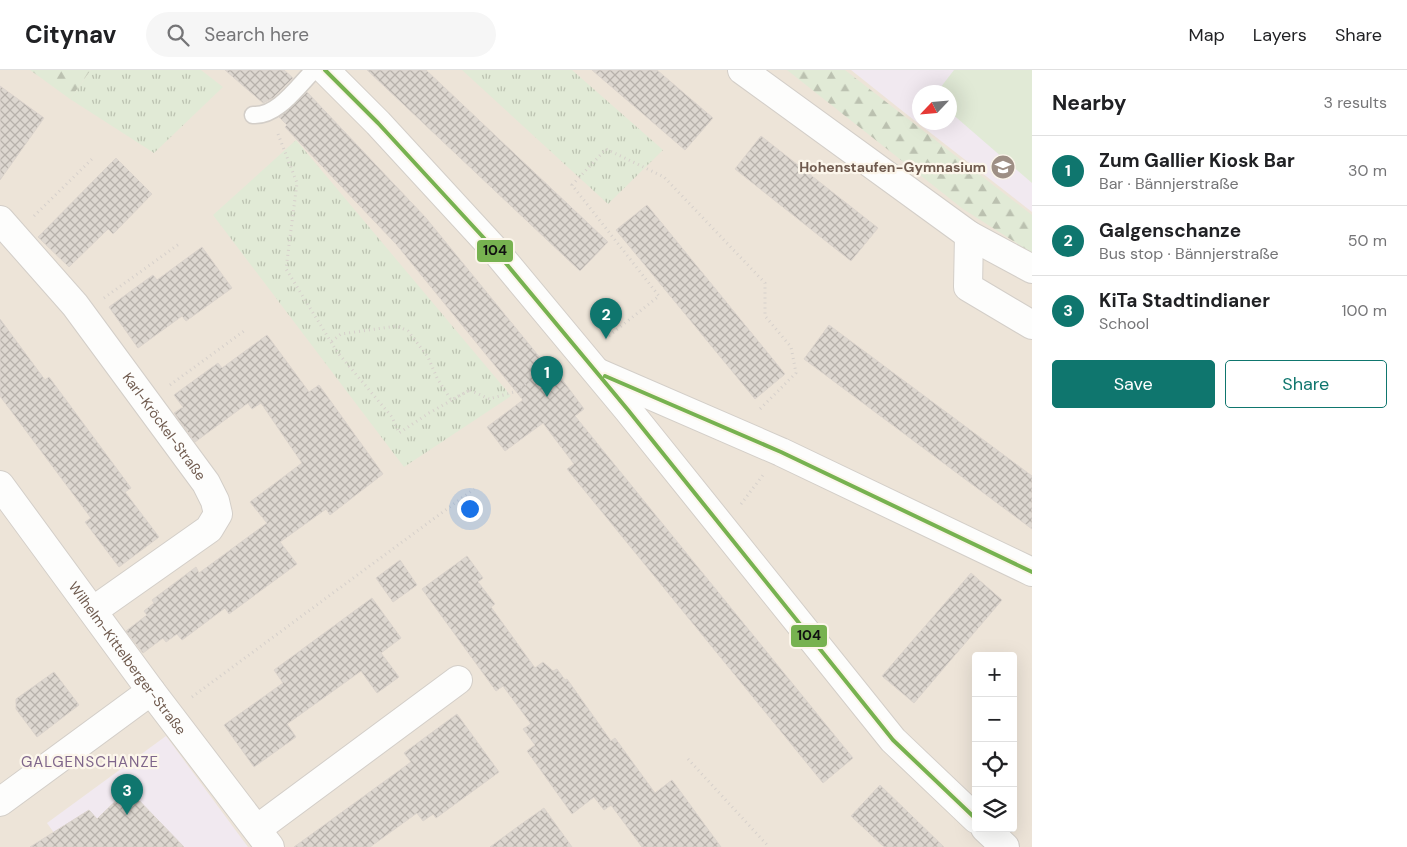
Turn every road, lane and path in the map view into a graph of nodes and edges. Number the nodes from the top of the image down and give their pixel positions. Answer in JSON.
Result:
{"nodes":[{"id":1,"x":314,"y":70,"type":"edge"},
{"id":2,"x":325,"y":70,"type":"edge"},
{"id":3,"x":742,"y":70,"type":"edge"},
{"id":4,"x":258,"y":116,"type":"joint"},
{"id":5,"x":94,"y":157,"type":"dead end"},
{"id":6,"x":7,"y":228,"type":"edge"},
{"id":7,"x":969,"y":235,"type":"junction"},
{"id":8,"x":179,"y":244,"type":"dead end"},
{"id":9,"x":1032,"y":269,"type":"edge"},
{"id":10,"x":82,"y":314,"type":"junction"},
{"id":11,"x":1032,"y":324,"type":"edge"},
{"id":12,"x":244,"y":331,"type":"dead end"},
{"id":13,"x":331,"y":342,"type":"junction"},
{"id":14,"x":575,"y":348,"type":"junction"},
{"id":15,"x":595,"y":371,"type":"junction"},
{"id":16,"x":470,"y":390,"type":"junction"},
{"id":17,"x":147,"y":402,"type":"junction"},
{"id":18,"x":737,"y":433,"type":"junction"},
{"id":19,"x":781,"y":452,"type":"junction"},
{"id":20,"x":0,"y":485,"type":"edge"},
{"id":21,"x":474,"y":489,"type":"dead end"},
{"id":22,"x":722,"y":528,"type":"junction"},
{"id":23,"x":1032,"y":572,"type":"edge"},
{"id":24,"x":94,"y":610,"type":"junction"},
{"id":25,"x":458,"y":680,"type":"dead end"},
{"id":26,"x":151,"y":691,"type":"junction"},
{"id":27,"x":170,"y":714,"type":"junction"},
{"id":28,"x":688,"y":759,"type":"dead end"},
{"id":29,"x":0,"y":802,"type":"edge"},
{"id":30,"x":972,"y":815,"type":"edge"},
{"id":31,"x":989,"y":832,"type":"edge"},
{"id":32,"x":263,"y":838,"type":"edge"},
{"id":33,"x":770,"y":847,"type":"edge"},
{"id":34,"x":1005,"y":847,"type":"edge"}],
"edges":[{"from":1,"to":4,"type":"lane"},
{"from":2,"to":14,"type":"street"},
{"from":3,"to":7,"type":"street"},
{"from":4,"to":13,"type":"path"},
{"from":5,"to":6,"type":"path"},
{"from":6,"to":10,"type":"street","name":"Karl-Kröckel-Straße"},
{"from":7,"to":9,"type":"street"},
{"from":7,"to":11,"type":"street"},
{"from":8,"to":10,"type":"path"},
{"from":10,"to":17,"type":"street","name":"Karl-Kröckel-Straße"},
{"from":12,"to":17,"type":"path"},
{"from":13,"to":16,"type":"path"},
{"from":13,"to":16,"type":"path"},
{"from":14,"to":15,"type":"street"},
{"from":14,"to":16,"type":"path"},
{"from":14,"to":18,"type":"path"},
{"from":15,"to":18,"type":"street"},
{"from":15,"to":22,"type":"street"},
{"from":17,"to":24,"type":"street","name":"Karl-Kröckel-Straße"},
{"from":18,"to":19,"type":"street"},
{"from":19,"to":22,"type":"path"},
{"from":19,"to":23,"type":"street"},
{"from":20,"to":24,"type":"street","name":"Wilhelm-Kittelberger-Straße"},
{"from":21,"to":27,"type":"path"},
{"from":22,"to":30,"type":"street"},
{"from":24,"to":26,"type":"street","name":"Wilhelm-Kittelberger-Straße"},
{"from":25,"to":32,"type":"street","name":"Wilhelm-Kittelberger-Straße"},
{"from":26,"to":27,"type":"street","name":"Wilhelm-Kittelberger-Straße"},
{"from":26,"to":29,"type":"street"},
{"from":27,"to":32,"type":"street","name":"Wilhelm-Kittelberger-Straße"},
{"from":28,"to":33,"type":"path"},
{"from":31,"to":34,"type":"street"}]}
